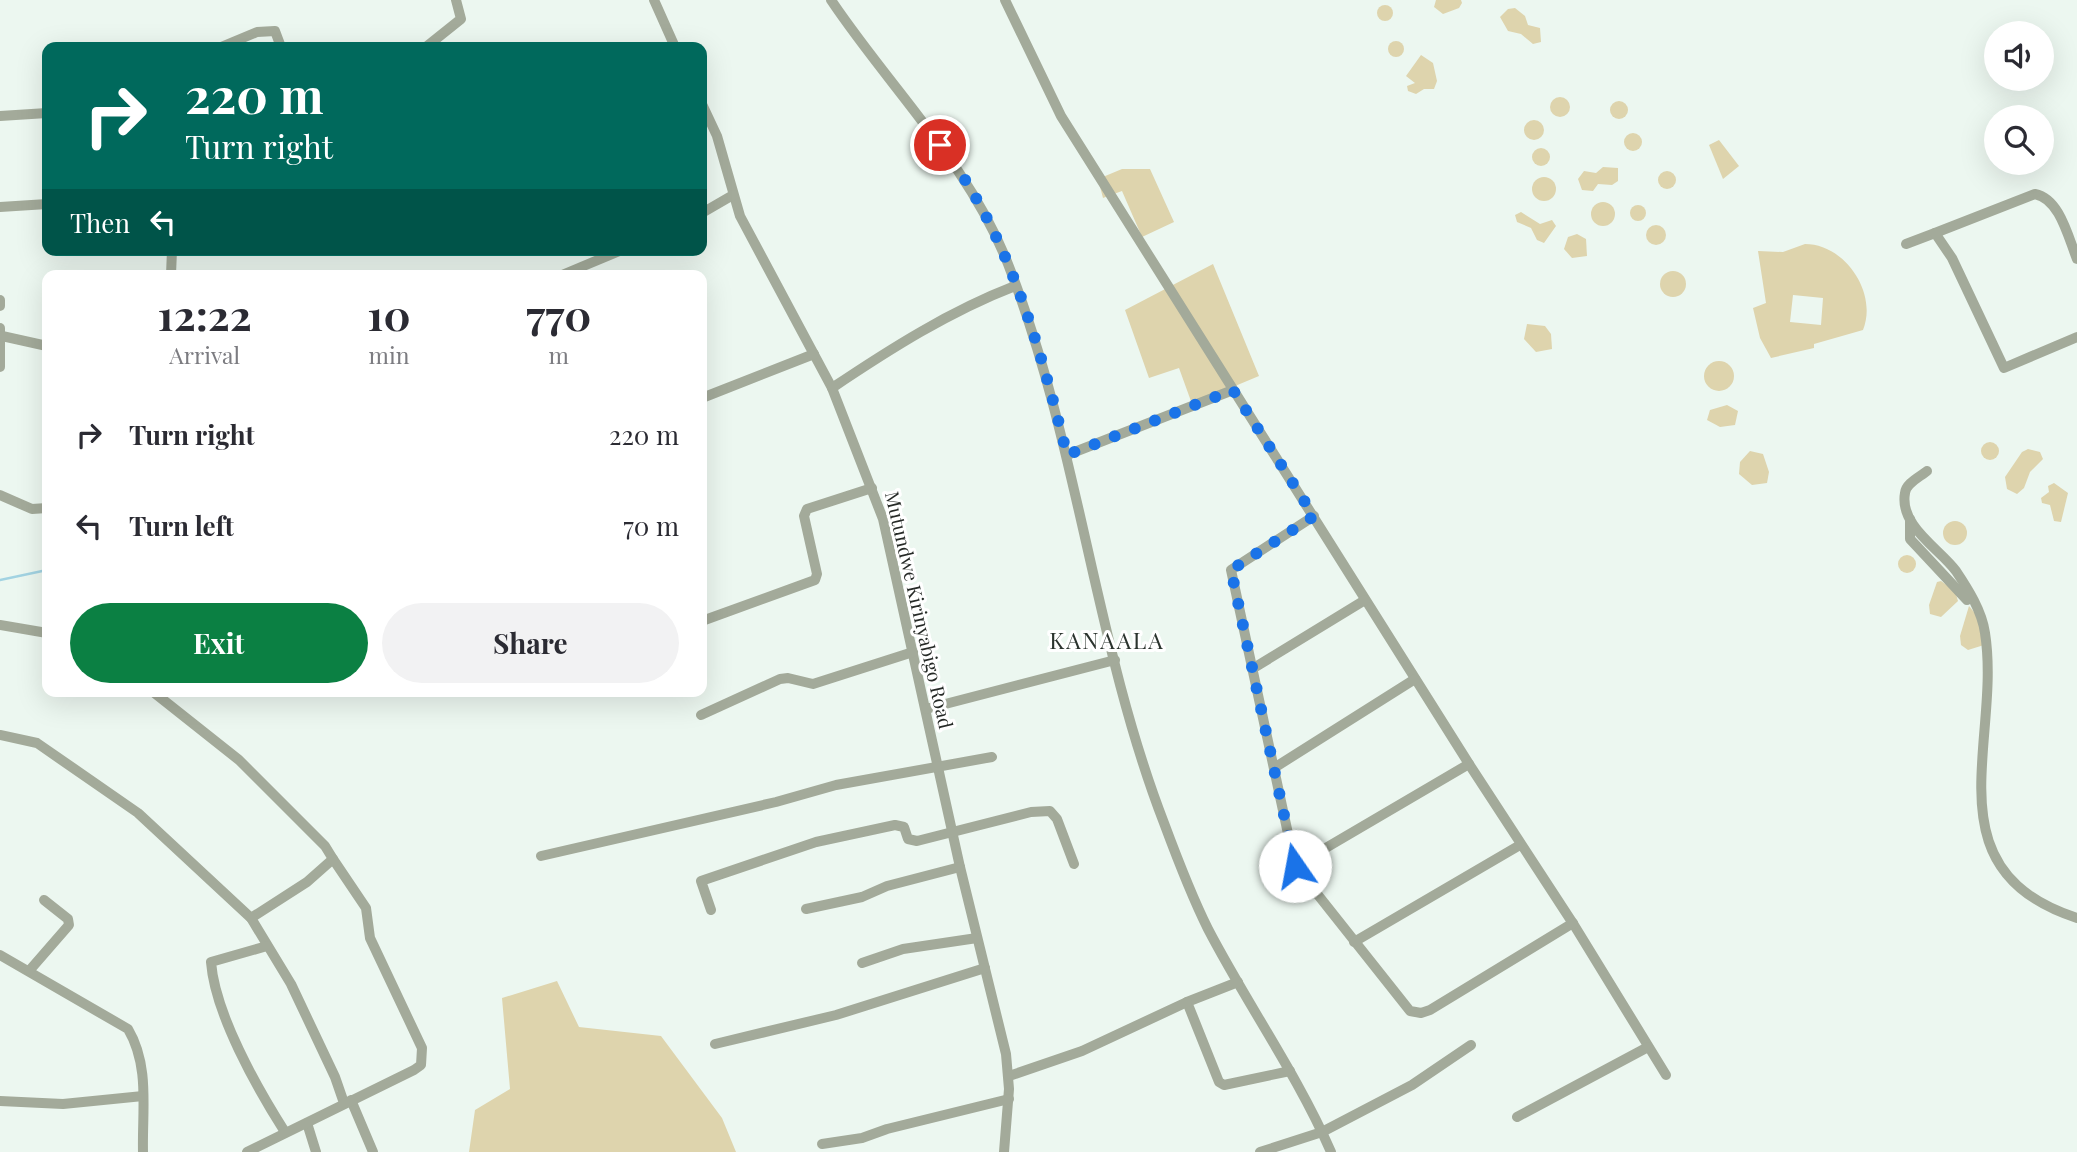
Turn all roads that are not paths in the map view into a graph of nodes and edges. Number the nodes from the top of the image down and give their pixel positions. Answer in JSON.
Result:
{"nodes":[{"id":1,"x":456,"y":0,"type":"edge"},
{"id":2,"x":654,"y":0,"type":"edge"},
{"id":3,"x":831,"y":0,"type":"edge"},
{"id":4,"x":1005,"y":0,"type":"edge"},
{"id":5,"x":233,"y":42,"type":"edge"},
{"id":6,"x":279,"y":42,"type":"edge"},
{"id":7,"x":432,"y":42,"type":"edge"},
{"id":8,"x":672,"y":42,"type":"edge"},
{"id":9,"x":42,"y":113,"type":"edge"},
{"id":10,"x":707,"y":115,"type":"edge"},
{"id":11,"x":0,"y":116,"type":"edge"},
{"id":12,"x":733,"y":195,"type":"junction"},
{"id":13,"x":42,"y":204,"type":"edge"},
{"id":14,"x":0,"y":207,"type":"edge"},
{"id":15,"x":707,"y":210,"type":"edge"},
{"id":16,"x":1935,"y":233,"type":"junction"},
{"id":17,"x":1906,"y":244,"type":"dead end"},
{"id":18,"x":608,"y":256,"type":"edge"},
{"id":19,"x":2077,"y":259,"type":"edge"},
{"id":20,"x":574,"y":270,"type":"edge"},
{"id":21,"x":1015,"y":286,"type":"junction"},
{"id":22,"x":0,"y":300,"type":"edge"},
{"id":23,"x":0,"y":306,"type":"edge"},
{"id":24,"x":1,"y":332,"type":"edge"},
{"id":25,"x":2077,"y":337,"type":"edge"},
{"id":26,"x":42,"y":344,"type":"edge"},
{"id":27,"x":814,"y":354,"type":"junction"},
{"id":28,"x":0,"y":367,"type":"edge"},
{"id":29,"x":832,"y":387,"type":"junction"},
{"id":30,"x":1233,"y":390,"type":"junction"},
{"id":31,"x":707,"y":396,"type":"edge"},
{"id":32,"x":1067,"y":455,"type":"junction"},
{"id":33,"x":1927,"y":471,"type":"dead end"},
{"id":34,"x":873,"y":488,"type":"junction"},
{"id":35,"x":0,"y":495,"type":"edge"},
{"id":36,"x":42,"y":508,"type":"edge"},
{"id":37,"x":1314,"y":516,"type":"junction"},
{"id":38,"x":1365,"y":600,"type":"junction"},
{"id":39,"x":707,"y":619,"type":"edge"},
{"id":40,"x":0,"y":625,"type":"edge"},
{"id":41,"x":42,"y":633,"type":"edge"},
{"id":42,"x":913,"y":652,"type":"junction"},
{"id":43,"x":1115,"y":660,"type":"junction"},
{"id":44,"x":1252,"y":669,"type":"junction"},
{"id":45,"x":1415,"y":679,"type":"junction"},
{"id":46,"x":160,"y":697,"type":"edge"},
{"id":47,"x":926,"y":709,"type":"junction"},
{"id":48,"x":701,"y":715,"type":"dead end"},
{"id":49,"x":0,"y":735,"type":"edge"},
{"id":50,"x":992,"y":757,"type":"dead end"},
{"id":51,"x":1469,"y":764,"type":"junction"},
{"id":52,"x":939,"y":767,"type":"junction"},
{"id":53,"x":1274,"y":768,"type":"junction"},
{"id":54,"x":954,"y":834,"type":"junction"},
{"id":55,"x":1520,"y":845,"type":"junction"},
{"id":56,"x":541,"y":856,"type":"dead end"},
{"id":57,"x":333,"y":859,"type":"junction"},
{"id":58,"x":1074,"y":864,"type":"dead end"},
{"id":59,"x":1295,"y":866,"type":"junction"},
{"id":60,"x":960,"y":867,"type":"junction"},
{"id":61,"x":44,"y":900,"type":"dead end"},
{"id":62,"x":806,"y":909,"type":"dead end"},
{"id":63,"x":711,"y":910,"type":"dead end"},
{"id":64,"x":251,"y":918,"type":"junction"},
{"id":65,"x":2077,"y":918,"type":"edge"},
{"id":66,"x":1573,"y":923,"type":"junction"},
{"id":67,"x":977,"y":938,"type":"junction"},
{"id":68,"x":1354,"y":942,"type":"junction"},
{"id":69,"x":267,"y":946,"type":"junction"},
{"id":70,"x":0,"y":955,"type":"edge"},
{"id":71,"x":862,"y":962,"type":"dead end"},
{"id":72,"x":985,"y":968,"type":"junction"},
{"id":73,"x":30,"y":971,"type":"junction"},
{"id":74,"x":1238,"y":982,"type":"junction"},
{"id":75,"x":1186,"y":1002,"type":"junction"},
{"id":76,"x":715,"y":1044,"type":"dead end"},
{"id":77,"x":1471,"y":1045,"type":"dead end"},
{"id":78,"x":1648,"y":1046,"type":"junction"},
{"id":79,"x":1290,"y":1070,"type":"junction"},
{"id":80,"x":1666,"y":1075,"type":"dead end"},
{"id":81,"x":1009,"y":1076,"type":"junction"},
{"id":82,"x":143,"y":1096,"type":"junction"},
{"id":83,"x":1009,"y":1099,"type":"junction"},
{"id":84,"x":0,"y":1101,"type":"edge"},
{"id":85,"x":348,"y":1102,"type":"junction"},
{"id":86,"x":1517,"y":1116,"type":"dead end"},
{"id":87,"x":307,"y":1123,"type":"junction"},
{"id":88,"x":285,"y":1132,"type":"junction"},
{"id":89,"x":1322,"y":1132,"type":"junction"},
{"id":90,"x":822,"y":1144,"type":"dead end"},
{"id":91,"x":143,"y":1152,"type":"edge"},
{"id":92,"x":247,"y":1152,"type":"edge"},
{"id":93,"x":316,"y":1152,"type":"edge"},
{"id":94,"x":373,"y":1152,"type":"edge"},
{"id":95,"x":1004,"y":1152,"type":"edge"},
{"id":96,"x":1261,"y":1152,"type":"edge"},
{"id":97,"x":1331,"y":1152,"type":"edge"}],
"edges":[{"from":1,"to":7,"type":"street"},
{"from":2,"to":8,"type":"street"},
{"from":3,"to":21,"type":"street"},
{"from":4,"to":30,"type":"street"},
{"from":5,"to":6,"type":"street"},
{"from":9,"to":11,"type":"street"},
{"from":10,"to":12,"type":"street","name":"Mutundwe Kirinyabigo Road"},
{"from":12,"to":15,"type":"street"},
{"from":12,"to":27,"type":"street","name":"Mutundwe Kirinyabigo Road"},
{"from":13,"to":14,"type":"street"},
{"from":16,"to":17,"type":"street"},
{"from":16,"to":19,"type":"street"},
{"from":16,"to":25,"type":"street"},
{"from":18,"to":20,"type":"street"},
{"from":21,"to":29,"type":"street"},
{"from":21,"to":32,"type":"street"},
{"from":22,"to":23,"type":"street"},
{"from":24,"to":26,"type":"street"},
{"from":24,"to":28,"type":"street"},
{"from":27,"to":29,"type":"street","name":"Mutundwe Kirinyabigo Road"},
{"from":27,"to":31,"type":"street"},
{"from":29,"to":34,"type":"street","name":"Mutundwe Kirinyabigo Road"},
{"from":30,"to":32,"type":"street"},
{"from":30,"to":37,"type":"street"},
{"from":32,"to":43,"type":"street"},
{"from":33,"to":65,"type":"street"},
{"from":34,"to":39,"type":"street"},
{"from":34,"to":42,"type":"street","name":"Mutundwe Kirinyabigo Road"},
{"from":35,"to":36,"type":"street"},
{"from":37,"to":38,"type":"street"},
{"from":37,"to":44,"type":"street"},
{"from":38,"to":44,"type":"street"},
{"from":38,"to":45,"type":"street"},
{"from":40,"to":41,"type":"street"},
{"from":42,"to":47,"type":"street","name":"Mutundwe Kirinyabigo Road"},
{"from":42,"to":48,"type":"street"},
{"from":43,"to":47,"type":"street"},
{"from":43,"to":74,"type":"street"},
{"from":44,"to":53,"type":"street"},
{"from":45,"to":51,"type":"street"},
{"from":45,"to":53,"type":"street"},
{"from":46,"to":57,"type":"street"},
{"from":47,"to":52,"type":"street","name":"Mutundwe Kirinyabigo Road"},
{"from":49,"to":64,"type":"street"},
{"from":50,"to":52,"type":"street"},
{"from":51,"to":55,"type":"street"},
{"from":51,"to":59,"type":"street"},
{"from":52,"to":54,"type":"street","name":"Mutundwe Kirinyabigo Road"},
{"from":52,"to":56,"type":"street"},
{"from":53,"to":59,"type":"street"},
{"from":54,"to":58,"type":"street"},
{"from":54,"to":60,"type":"street","name":"Mutundwe Kirinyabigo Road"},
{"from":54,"to":63,"type":"street"},
{"from":55,"to":66,"type":"street"},
{"from":55,"to":68,"type":"street"},
{"from":57,"to":64,"type":"street"},
{"from":57,"to":85,"type":"street"},
{"from":59,"to":68,"type":"street"},
{"from":60,"to":62,"type":"street"},
{"from":60,"to":67,"type":"street","name":"Mutundwe Kirinyabigo Road"},
{"from":61,"to":73,"type":"street"},
{"from":64,"to":69,"type":"street"},
{"from":66,"to":68,"type":"street"},
{"from":66,"to":78,"type":"street"},
{"from":67,"to":71,"type":"street"},
{"from":67,"to":72,"type":"street","name":"Mutundwe Kirinyabigo Road"},
{"from":69,"to":85,"type":"street"},
{"from":69,"to":88,"type":"street"},
{"from":70,"to":73,"type":"street"},
{"from":72,"to":76,"type":"street"},
{"from":72,"to":81,"type":"street","name":"Mutundwe Kirinyabigo Road"},
{"from":73,"to":82,"type":"street"},
{"from":74,"to":75,"type":"street"},
{"from":74,"to":79,"type":"street"},
{"from":75,"to":79,"type":"street"},
{"from":75,"to":81,"type":"street"},
{"from":77,"to":89,"type":"street"},
{"from":78,"to":80,"type":"street"},
{"from":78,"to":86,"type":"street"},
{"from":79,"to":89,"type":"street"},
{"from":81,"to":83,"type":"street","name":"Mutundwe Kirinyabigo Road"},
{"from":82,"to":84,"type":"street"},
{"from":82,"to":91,"type":"street"},
{"from":83,"to":90,"type":"street"},
{"from":83,"to":95,"type":"street","name":"Mutundwe Kirinyabigo Road"},
{"from":85,"to":87,"type":"street"},
{"from":85,"to":94,"type":"street"},
{"from":87,"to":88,"type":"street"},
{"from":87,"to":93,"type":"street"},
{"from":88,"to":92,"type":"street"},
{"from":89,"to":96,"type":"street"},
{"from":89,"to":97,"type":"street"}]}
